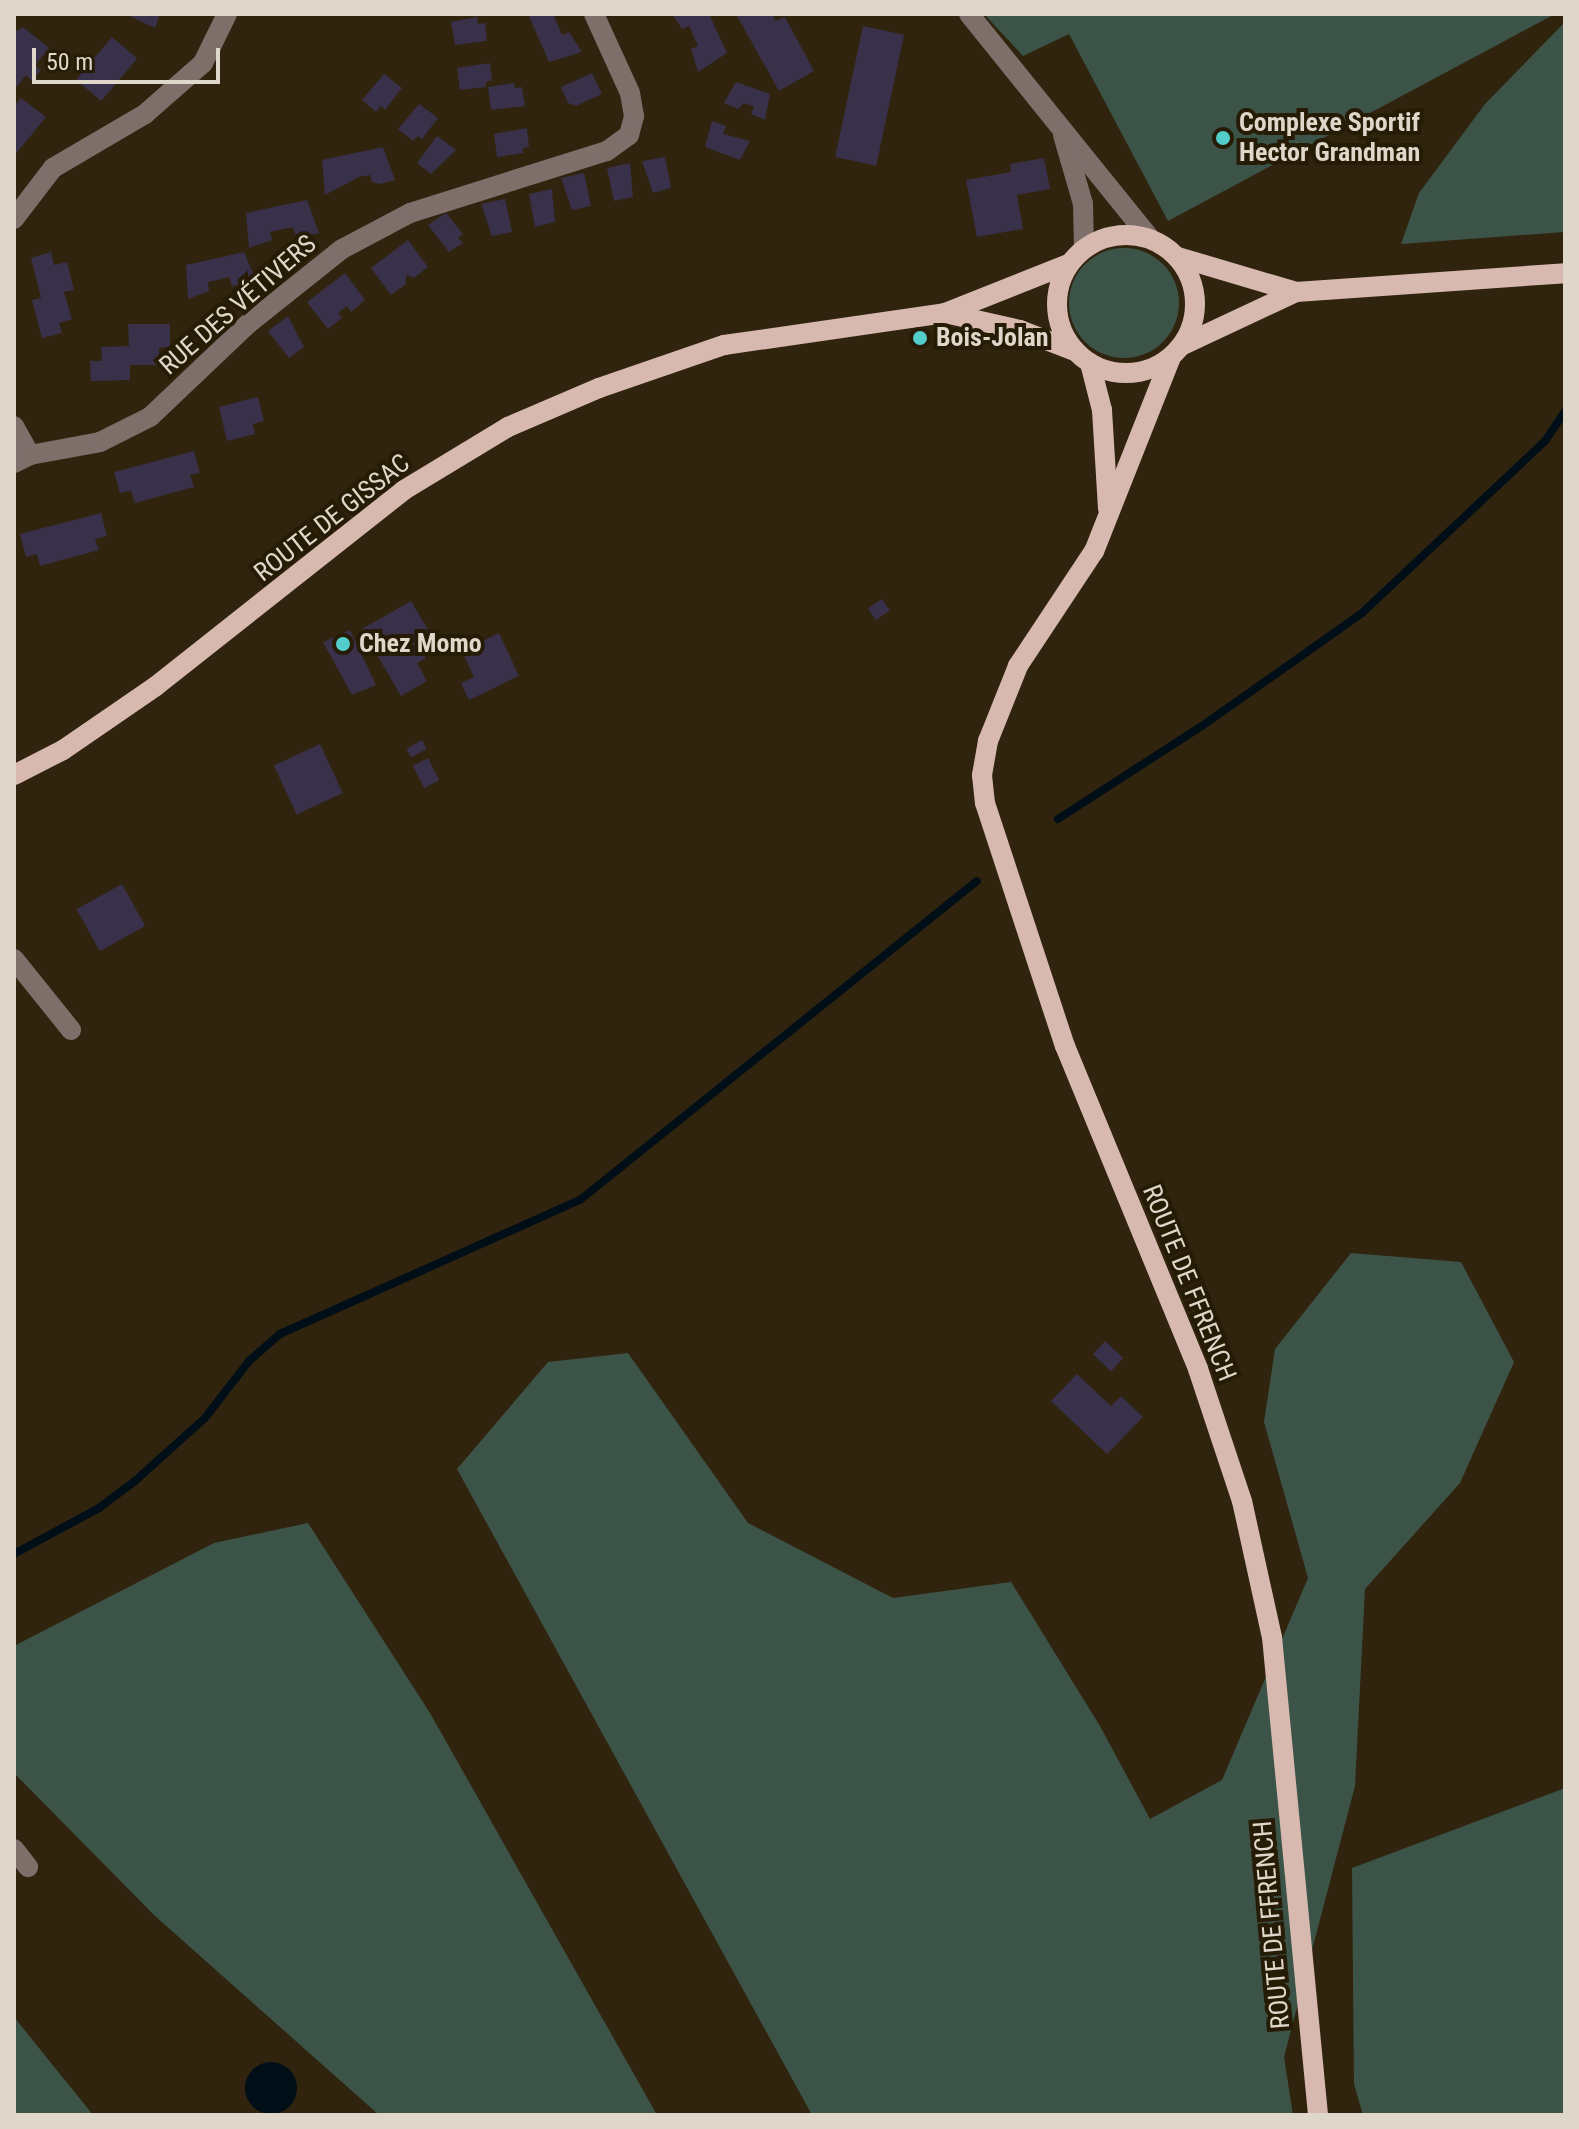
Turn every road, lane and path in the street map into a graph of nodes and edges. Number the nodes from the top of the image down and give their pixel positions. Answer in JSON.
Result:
{"nodes":[{"id":1,"x":227,"y":14,"type":"edge"},
{"id":2,"x":594,"y":14,"type":"edge"},
{"id":3,"x":969,"y":14,"type":"edge"},
{"id":4,"x":1055,"y":117,"type":"junction"},
{"id":5,"x":14,"y":219,"type":"edge"},
{"id":6,"x":1150,"y":238,"type":"junction"},
{"id":7,"x":1084,"y":248,"type":"junction"},
{"id":8,"x":1178,"y":257,"type":"junction"},
{"id":9,"x":1068,"y":264,"type":"junction"},
{"id":10,"x":1565,"y":273,"type":"edge"},
{"id":11,"x":1296,"y":292,"type":"junction"},
{"id":12,"x":945,"y":313,"type":"junction"},
{"id":13,"x":1177,"y":351,"type":"junction"},
{"id":14,"x":1083,"y":357,"type":"junction"},
{"id":15,"x":14,"y":426,"type":"edge"},
{"id":16,"x":22,"y":459,"type":"edge"},
{"id":17,"x":1108,"y":517,"type":"junction"},
{"id":18,"x":14,"y":775,"type":"edge"},
{"id":19,"x":14,"y":959,"type":"edge"},
{"id":20,"x":71,"y":1030,"type":"dead end"},
{"id":21,"x":14,"y":1849,"type":"edge"},
{"id":22,"x":28,"y":1867,"type":"dead end"},
{"id":23,"x":1318,"y":2115,"type":"edge"}],
"edges":[{"from":1,"to":5,"type":"street"},
{"from":2,"to":16,"type":"street","name":"RUE DES VÉTIVERS"},
{"from":3,"to":4,"type":"street"},
{"from":4,"to":6,"type":"street"},
{"from":4,"to":7,"type":"street"},
{"from":6,"to":7,"type":"main road"},
{"from":6,"to":8,"type":"main road"},
{"from":7,"to":9,"type":"main road"},
{"from":8,"to":11,"type":"main road"},
{"from":8,"to":13,"type":"main road"},
{"from":9,"to":12,"type":"main road","name":"ROUTE DE GISSAC"},
{"from":9,"to":14,"type":"main road"},
{"from":10,"to":11,"type":"main road"},
{"from":11,"to":13,"type":"main road"},
{"from":12,"to":14,"type":"main road","name":"ROUTE DE GISSAC"},
{"from":12,"to":18,"type":"main road","name":"ROUTE DE GISSAC"},
{"from":13,"to":14,"type":"main road"},
{"from":13,"to":17,"type":"main road","name":"ROUTE DE FFRENCH"},
{"from":14,"to":17,"type":"main road","name":"ROUTE DE FFRENCH"},
{"from":15,"to":16,"type":"street"},
{"from":17,"to":23,"type":"main road","name":"ROUTE DE FFRENCH"},
{"from":19,"to":20,"type":"street"},
{"from":21,"to":22,"type":"street"}]}
